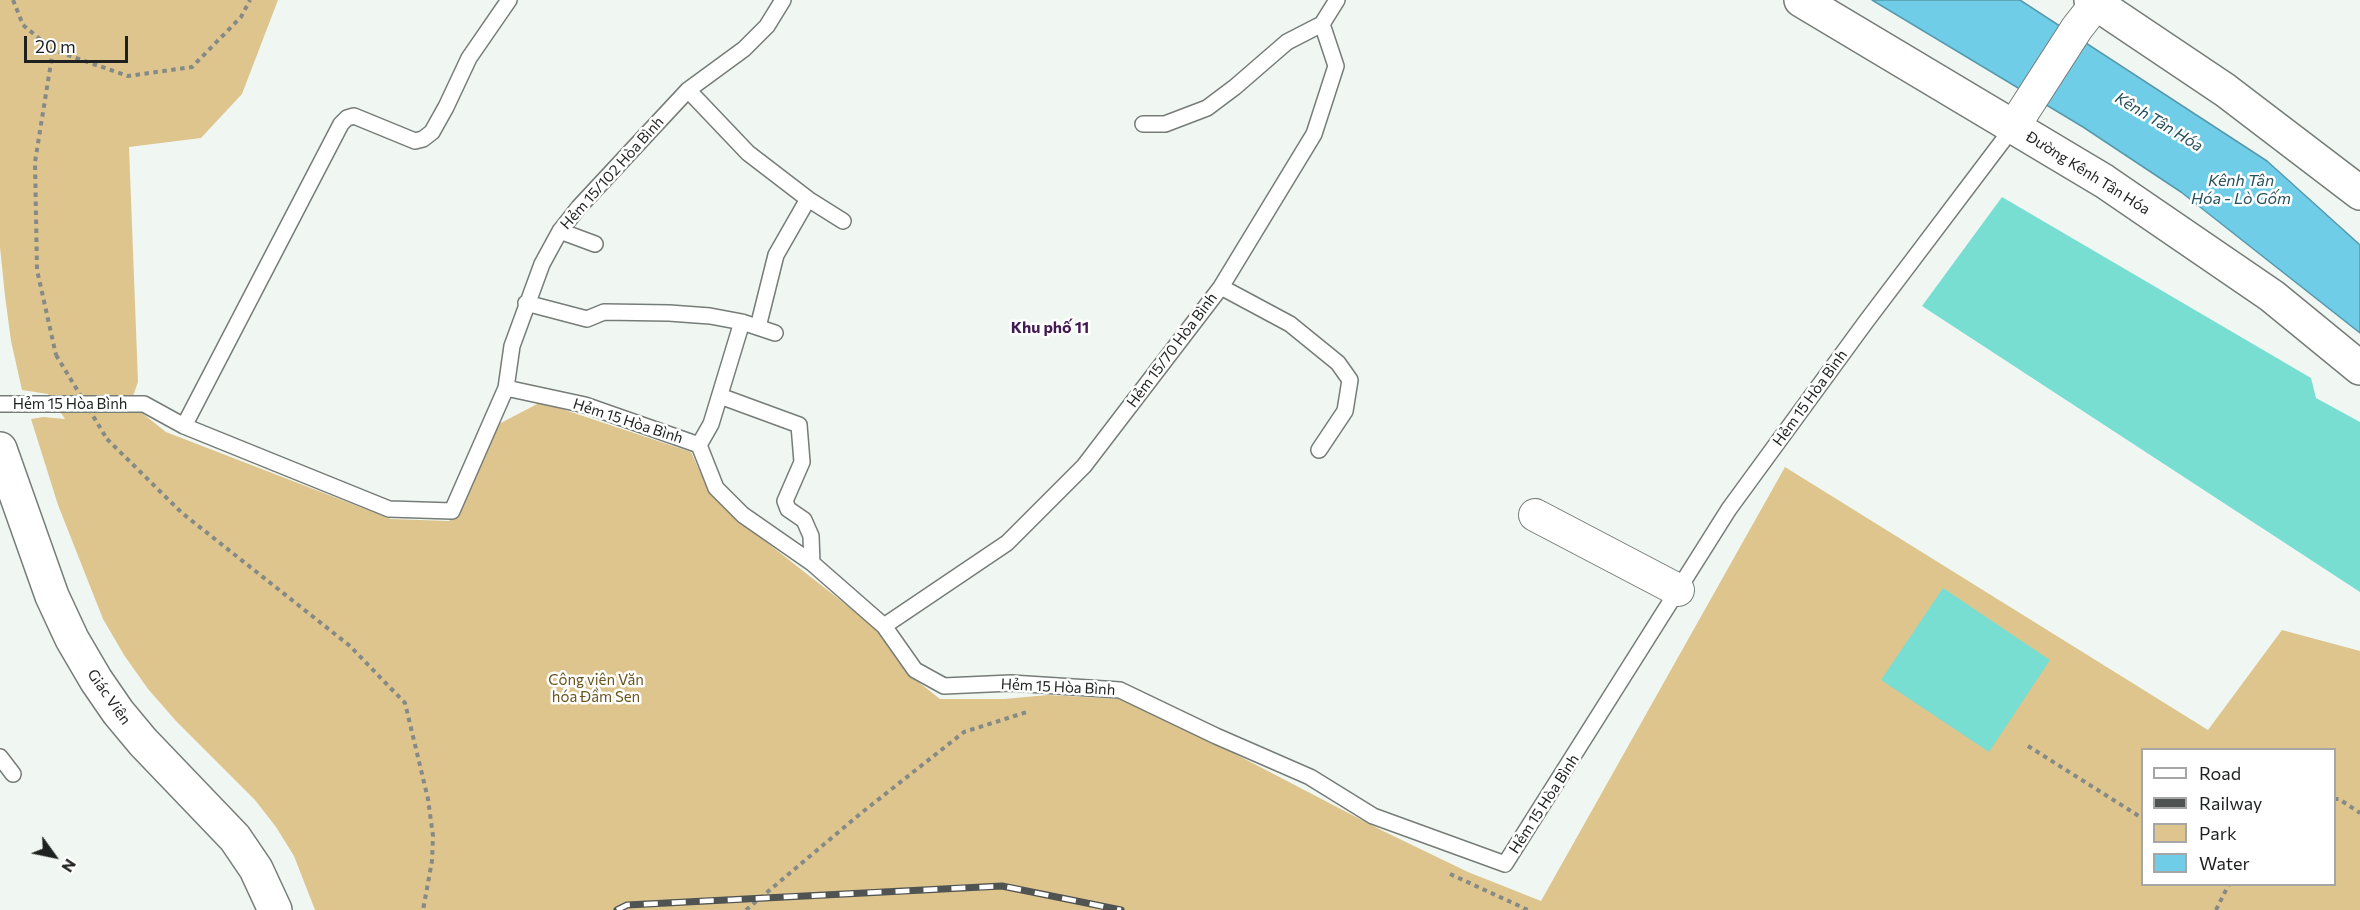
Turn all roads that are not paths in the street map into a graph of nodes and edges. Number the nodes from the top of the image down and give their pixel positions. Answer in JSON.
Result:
{"nodes":[{"id":1,"x":508,"y":0,"type":"edge"},
{"id":2,"x":783,"y":0,"type":"edge"},
{"id":3,"x":1337,"y":0,"type":"edge"},
{"id":4,"x":1801,"y":0,"type":"edge"},
{"id":5,"x":2091,"y":8,"type":"edge"},
{"id":6,"x":1322,"y":24,"type":"junction"},
{"id":7,"x":688,"y":90,"type":"junction"},
{"id":8,"x":2022,"y":114,"type":"junction"},
{"id":9,"x":1143,"y":124,"type":"dead end"},
{"id":10,"x":2360,"y":193,"type":"edge"},
{"id":11,"x":808,"y":199,"type":"junction"},
{"id":12,"x":843,"y":221,"type":"dead end"},
{"id":13,"x":560,"y":231,"type":"junction"},
{"id":14,"x":595,"y":244,"type":"dead end"},
{"id":15,"x":1221,"y":286,"type":"junction"},
{"id":16,"x":526,"y":303,"type":"junction"},
{"id":17,"x":742,"y":322,"type":"junction"},
{"id":18,"x":758,"y":327,"type":"junction"},
{"id":19,"x":775,"y":333,"type":"dead end"},
{"id":20,"x":2360,"y":368,"type":"edge"},
{"id":21,"x":506,"y":388,"type":"junction"},
{"id":22,"x":720,"y":396,"type":"junction"},
{"id":23,"x":0,"y":404,"type":"edge"},
{"id":24,"x":184,"y":426,"type":"junction"},
{"id":25,"x":699,"y":445,"type":"junction"},
{"id":26,"x":0,"y":449,"type":"edge"},
{"id":27,"x":1319,"y":450,"type":"dead end"},
{"id":28,"x":1535,"y":515,"type":"dead end"},
{"id":29,"x":812,"y":563,"type":"junction"},
{"id":30,"x":1678,"y":590,"type":"junction"},
{"id":31,"x":884,"y":626,"type":"junction"},
{"id":32,"x":0,"y":757,"type":"edge"},
{"id":33,"x":13,"y":774,"type":"dead end"},
{"id":34,"x":275,"y":910,"type":"edge"}],
"edges":[{"from":1,"to":24,"type":"lane"},
{"from":2,"to":7,"type":"lane","name":"Hẻm 15/102 Hòa Bình"},
{"from":3,"to":6,"type":"lane"},
{"from":4,"to":8,"type":"street","name":"Đường Kênh Tân Hóa"},
{"from":5,"to":8,"type":"street"},
{"from":5,"to":10,"type":"street"},
{"from":6,"to":9,"type":"lane"},
{"from":6,"to":15,"type":"lane","name":"Hẻm 15/70 Hòa Bình"},
{"from":7,"to":11,"type":"lane"},
{"from":7,"to":13,"type":"lane","name":"Hẻm 15/102 Hòa Bình"},
{"from":8,"to":20,"type":"street","name":"Đường Kênh Tân Hóa"},
{"from":8,"to":30,"type":"lane","name":"Hẻm 15 Hòa Bình"},
{"from":11,"to":12,"type":"lane"},
{"from":11,"to":18,"type":"lane"},
{"from":13,"to":14,"type":"lane"},
{"from":13,"to":16,"type":"lane","name":"Hẻm 15/102 Hòa Bình"},
{"from":15,"to":27,"type":"lane"},
{"from":15,"to":31,"type":"lane","name":"Hẻm 15/70 Hòa Bình"},
{"from":16,"to":17,"type":"lane"},
{"from":16,"to":21,"type":"lane","name":"Hẻm 15/102 Hòa Bình"},
{"from":17,"to":18,"type":"lane"},
{"from":17,"to":22,"type":"lane"},
{"from":18,"to":19,"type":"lane"},
{"from":21,"to":24,"type":"lane","name":"Hẻm 15 Hòa Bình"},
{"from":21,"to":25,"type":"lane","name":"Hẻm 15 Hòa Bình"},
{"from":22,"to":25,"type":"lane"},
{"from":22,"to":29,"type":"lane"},
{"from":23,"to":24,"type":"lane","name":"Hẻm 15 Hòa Bình"},
{"from":25,"to":29,"type":"lane","name":"Hẻm 15 Hòa Bình"},
{"from":26,"to":34,"type":"street","name":"Giác Viên"},
{"from":28,"to":30,"type":"street"},
{"from":29,"to":31,"type":"lane","name":"Hẻm 15 Hòa Bình"},
{"from":30,"to":31,"type":"lane","name":"Hẻm 15 Hòa Bình"},
{"from":32,"to":33,"type":"lane"}]}
